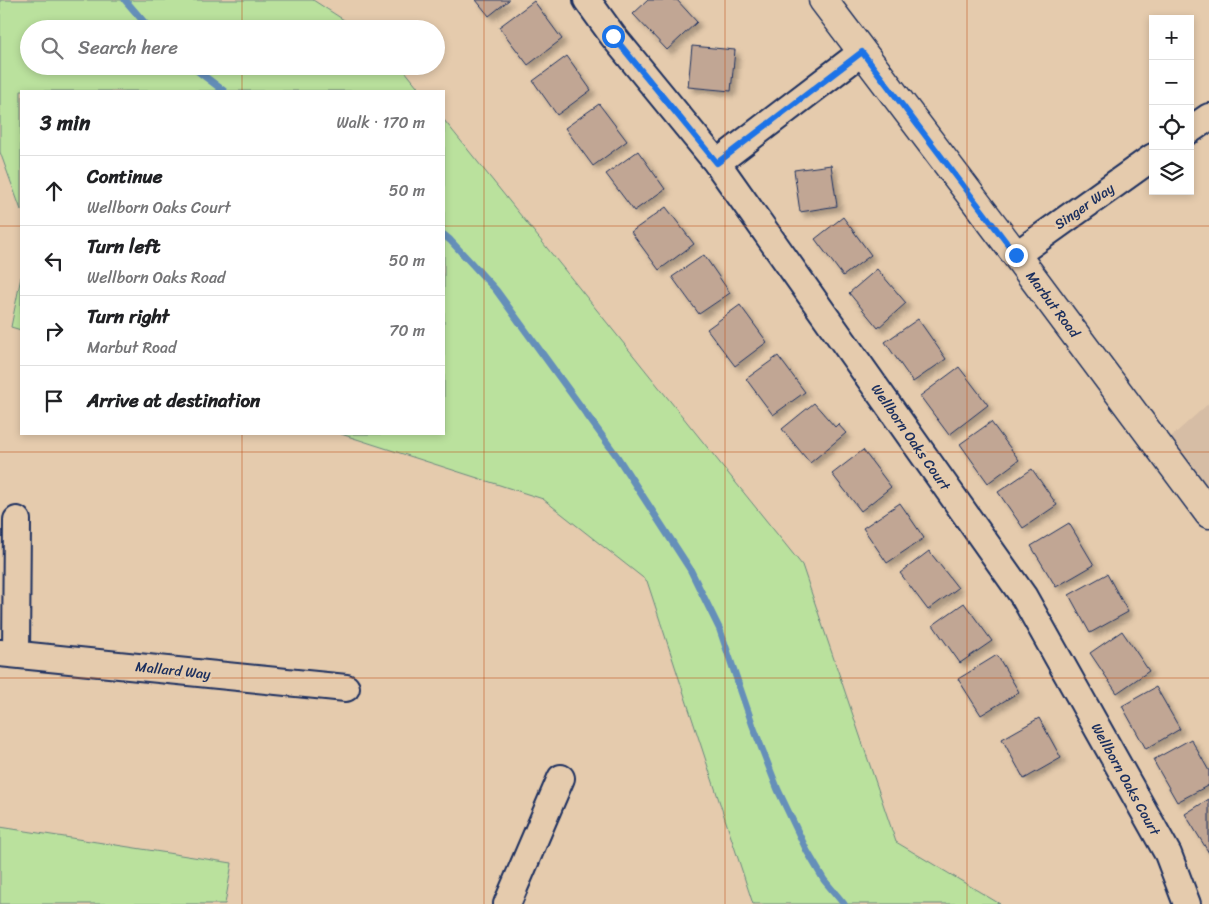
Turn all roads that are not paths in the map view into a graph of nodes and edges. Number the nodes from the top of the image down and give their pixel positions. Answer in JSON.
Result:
{"nodes":[{"id":1,"x":587,"y":0,"type":"edge"},
{"id":2,"x":823,"y":0,"type":"edge"},
{"id":3,"x":862,"y":52,"type":"junction"},
{"id":4,"x":1209,"y":117,"type":"edge"},
{"id":5,"x":1194,"y":127,"type":"edge"},
{"id":6,"x":1149,"y":160,"type":"edge"},
{"id":7,"x":717,"y":163,"type":"junction"},
{"id":8,"x":1016,"y":255,"type":"junction"},
{"id":9,"x":1209,"y":514,"type":"edge"},
{"id":10,"x":17,"y":520,"type":"dead end"},
{"id":11,"x":8,"y":653,"type":"edge"},
{"id":12,"x":346,"y":688,"type":"dead end"},
{"id":13,"x":561,"y":778,"type":"dead end"},
{"id":14,"x":507,"y":904,"type":"edge"},
{"id":15,"x":1187,"y":904,"type":"edge"}],
"edges":[{"from":1,"to":7,"type":"street","name":"Wellborn Oaks Court"},
{"from":2,"to":3,"type":"street","name":"Marbut Road"},
{"from":3,"to":7,"type":"street"},
{"from":3,"to":8,"type":"street","name":"Marbut Road"},
{"from":4,"to":5,"type":"street"},
{"from":6,"to":8,"type":"street","name":"Singer Way"},
{"from":7,"to":15,"type":"street","name":"Wellborn Oaks Court"},
{"from":8,"to":9,"type":"street","name":"Marbut Road"},
{"from":10,"to":11,"type":"street"},
{"from":11,"to":12,"type":"street","name":"Mallard Way"},
{"from":13,"to":14,"type":"street"}]}
